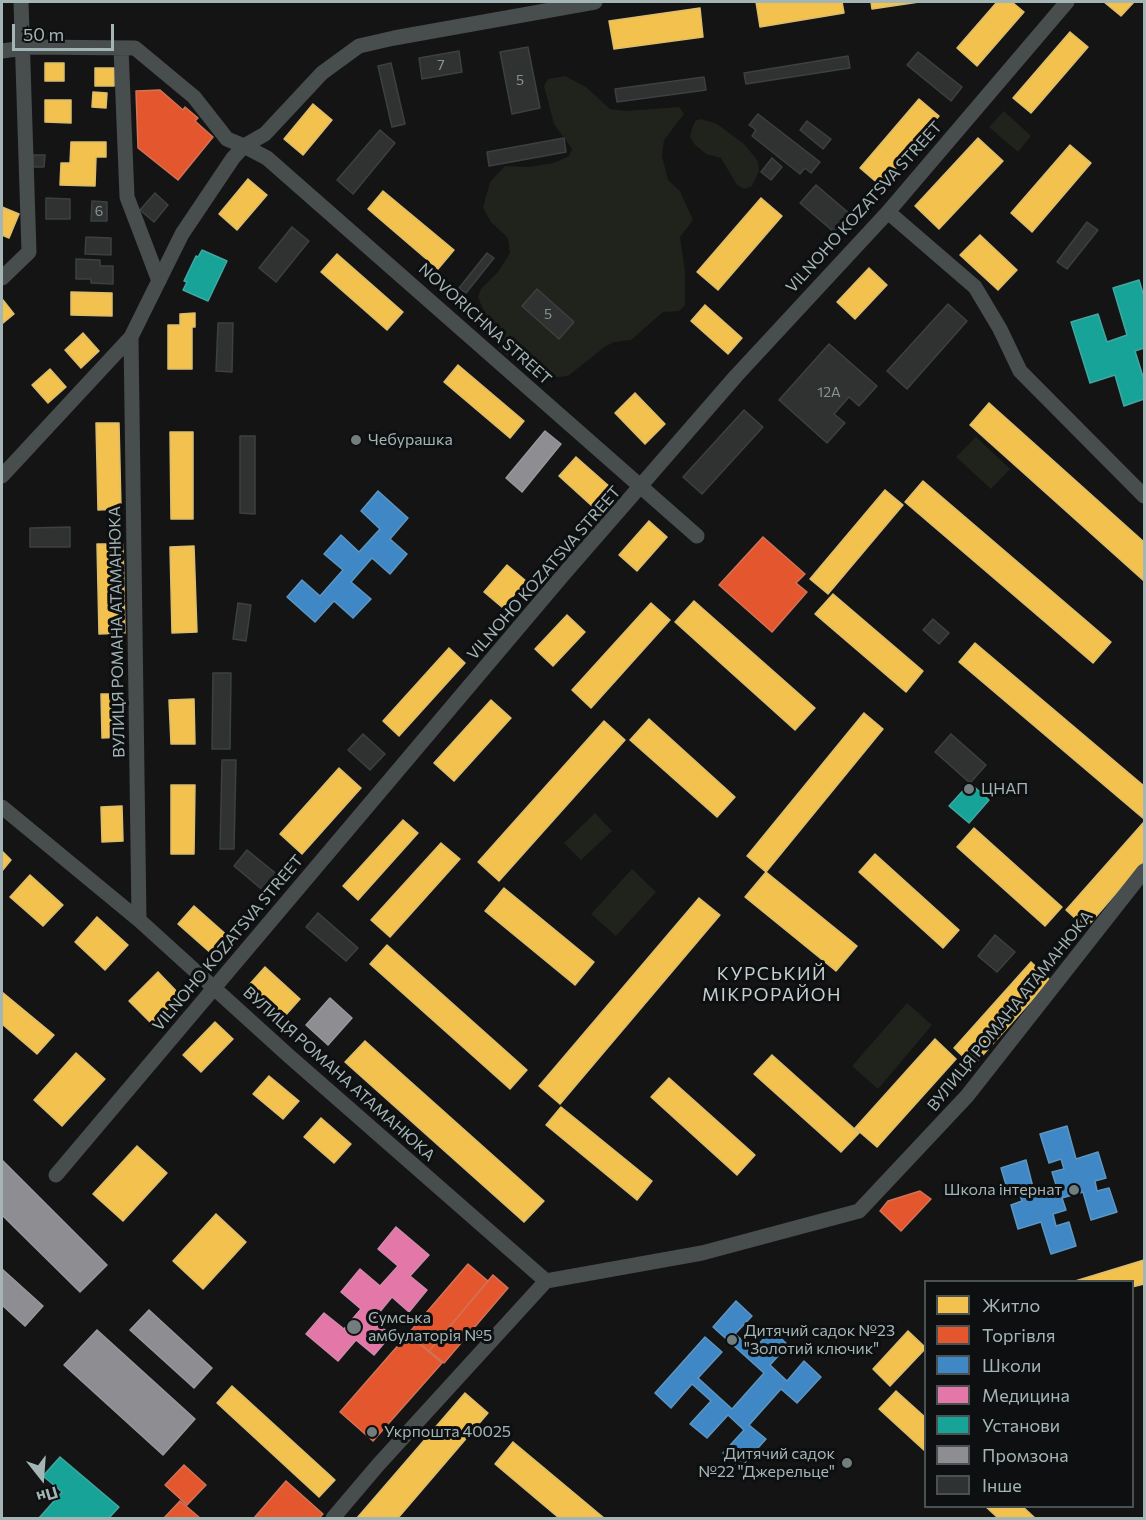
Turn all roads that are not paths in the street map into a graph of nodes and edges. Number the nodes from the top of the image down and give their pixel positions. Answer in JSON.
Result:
{"nodes":[{"id":1,"x":21,"y":2,"type":"edge"},
{"id":2,"x":595,"y":2,"type":"edge"},
{"id":3,"x":1067,"y":2,"type":"edge"},
{"id":4,"x":24,"y":48,"type":"junction"},
{"id":5,"x":128,"y":48,"type":"junction"},
{"id":6,"x":2,"y":51,"type":"edge"},
{"id":7,"x":244,"y":146,"type":"junction"},
{"id":8,"x":888,"y":212,"type":"junction"},
{"id":9,"x":2,"y":278,"type":"edge"},
{"id":10,"x":159,"y":281,"type":"junction"},
{"id":11,"x":131,"y":337,"type":"junction"},
{"id":12,"x":2,"y":476,"type":"edge"},
{"id":13,"x":641,"y":487,"type":"junction"},
{"id":14,"x":1144,"y":496,"type":"edge"},
{"id":15,"x":697,"y":536,"type":"dead end"},
{"id":16,"x":2,"y":807,"type":"edge"},
{"id":17,"x":1144,"y":872,"type":"edge"},
{"id":18,"x":139,"y":920,"type":"junction"},
{"id":19,"x":214,"y":987,"type":"junction"},
{"id":20,"x":56,"y":1175,"type":"dead end"},
{"id":21,"x":546,"y":1281,"type":"junction"},
{"id":22,"x":333,"y":1518,"type":"edge"}],
"edges":[{"from":1,"to":4,"type":"street"},
{"from":2,"to":7,"type":"street","name":"ВУЛИЦЯ РОМАНА АТАМАНЮКА"},
{"from":3,"to":8,"type":"street","name":"VILNOHO KOZATSVA STREET"},
{"from":4,"to":5,"type":"street"},
{"from":4,"to":6,"type":"street"},
{"from":4,"to":9,"type":"street"},
{"from":5,"to":7,"type":"street"},
{"from":5,"to":10,"type":"street"},
{"from":7,"to":10,"type":"street","name":"ВУЛИЦЯ РОМАНА АТАМАНЮКА"},
{"from":7,"to":13,"type":"street","name":"NOVORICHNA STREET"},
{"from":8,"to":13,"type":"street","name":"VILNOHO KOZATSVA STREET"},
{"from":8,"to":14,"type":"street"},
{"from":10,"to":11,"type":"street","name":"ВУЛИЦЯ РОМАНА АТАМАНЮКА"},
{"from":11,"to":12,"type":"street"},
{"from":11,"to":18,"type":"street","name":"ВУЛИЦЯ РОМАНА АТАМАНЮКА"},
{"from":13,"to":15,"type":"street","name":"NOVORICHNA STREET"},
{"from":13,"to":19,"type":"street","name":"VILNOHO KOZATSVA STREET"},
{"from":16,"to":18,"type":"street"},
{"from":17,"to":21,"type":"street","name":"ВУЛИЦЯ РОМАНА АТАМАНЮКА"},
{"from":18,"to":19,"type":"street","name":"ВУЛИЦЯ РОМАНА АТАМАНЮКА"},
{"from":19,"to":20,"type":"street","name":"VILNOHO KOZATSVA STREET"},
{"from":19,"to":21,"type":"street","name":"ВУЛИЦЯ РОМАНА АТАМАНЮКА"},
{"from":21,"to":22,"type":"street"}]}
